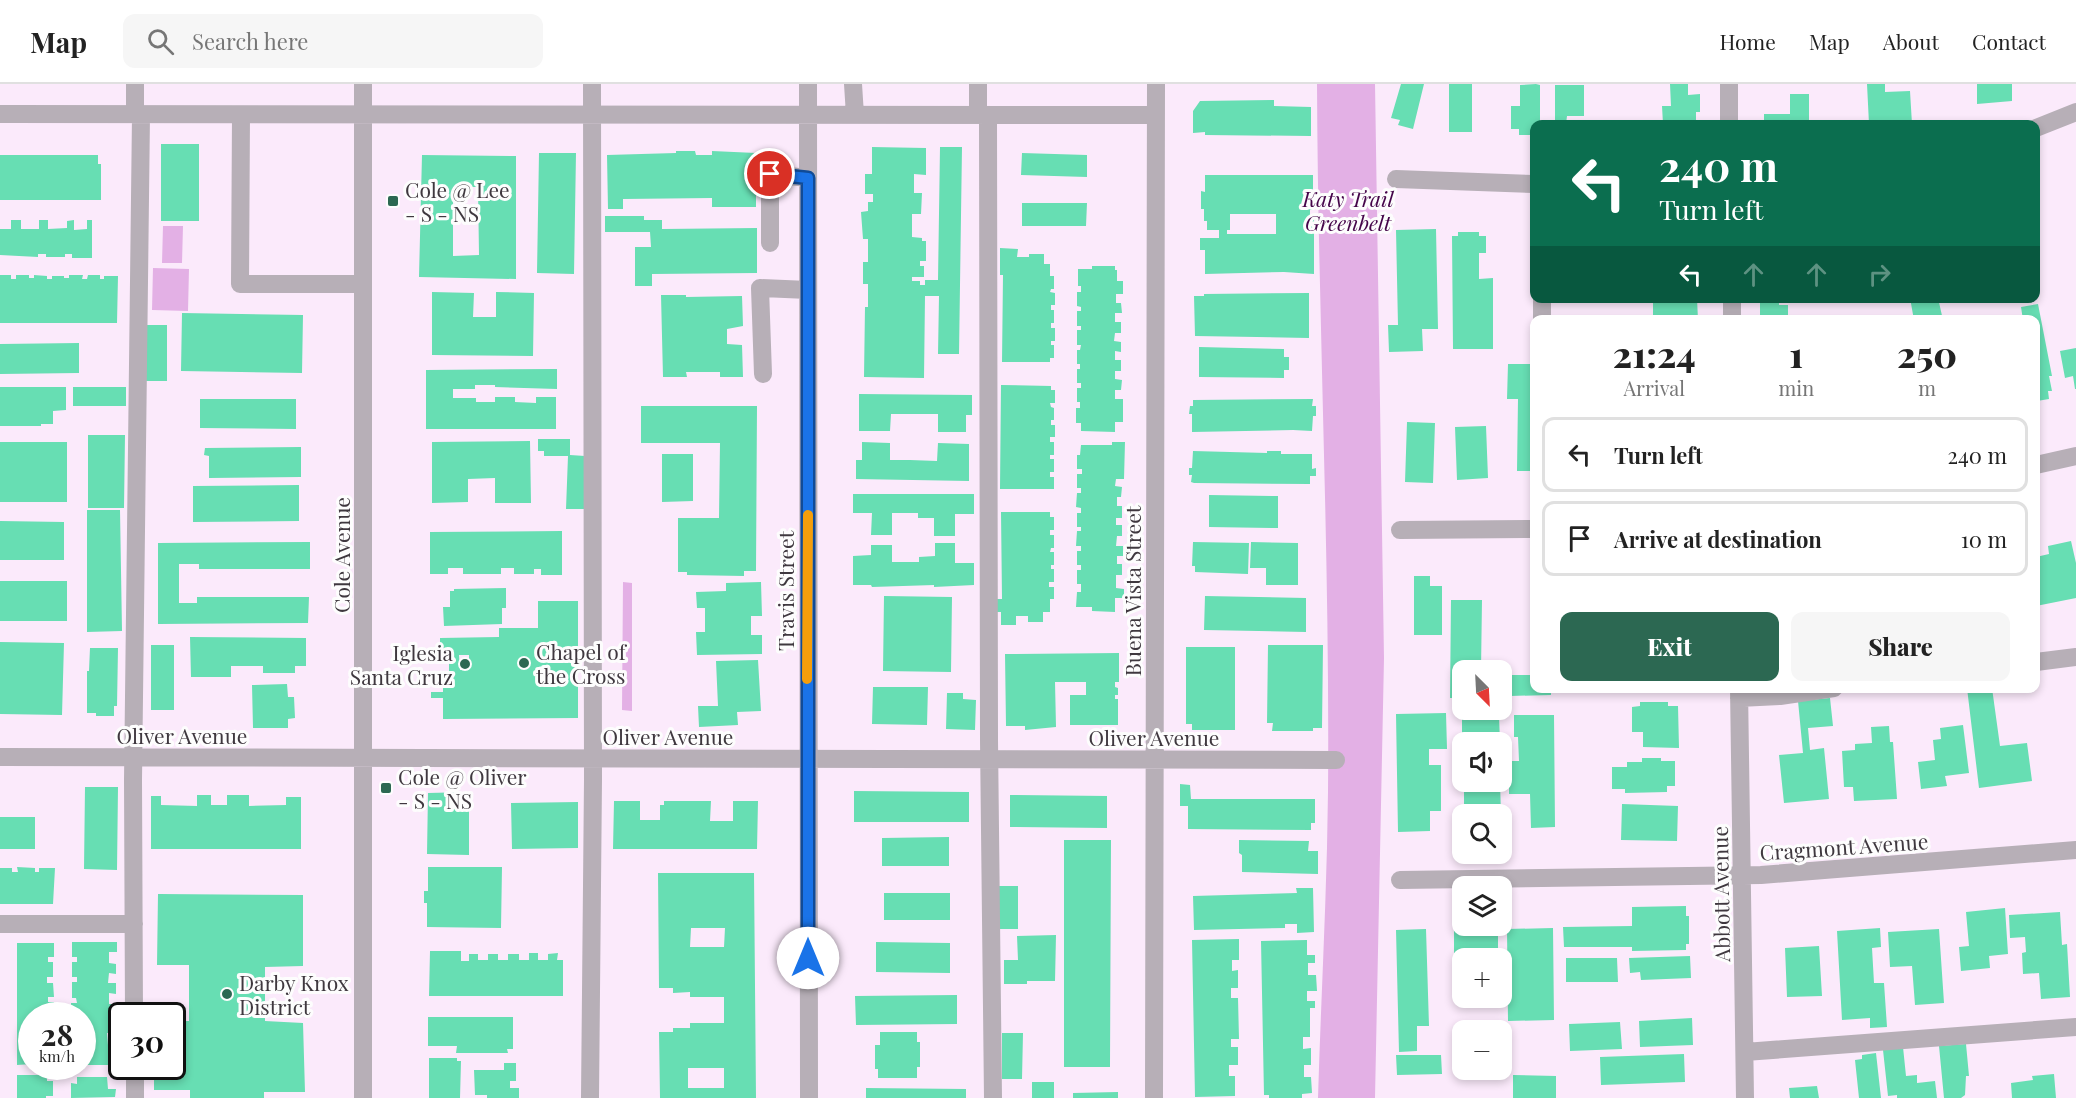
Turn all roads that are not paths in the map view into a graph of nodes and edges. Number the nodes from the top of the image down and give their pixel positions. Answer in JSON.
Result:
{"nodes":[{"id":1,"x":135,"y":84,"type":"edge"},
{"id":2,"x":363,"y":84,"type":"edge"},
{"id":3,"x":592,"y":84,"type":"edge"},
{"id":4,"x":808,"y":84,"type":"edge"},
{"id":5,"x":853,"y":84,"type":"edge"},
{"id":6,"x":978,"y":84,"type":"edge"},
{"id":7,"x":1156,"y":84,"type":"edge"},
{"id":8,"x":1729,"y":84,"type":"edge"},
{"id":9,"x":2076,"y":112,"type":"edge"},
{"id":10,"x":0,"y":114,"type":"edge"},
{"id":11,"x":138,"y":115,"type":"junction"},
{"id":12,"x":241,"y":115,"type":"junction"},
{"id":13,"x":363,"y":115,"type":"junction"},
{"id":14,"x":592,"y":115,"type":"junction"},
{"id":15,"x":808,"y":115,"type":"junction"},
{"id":16,"x":855,"y":115,"type":"junction"},
{"id":17,"x":983,"y":115,"type":"junction"},
{"id":18,"x":1156,"y":115,"type":"junction"},
{"id":19,"x":1730,"y":120,"type":"edge"},
{"id":20,"x":2040,"y":126,"type":"edge"},
{"id":21,"x":808,"y":178,"type":"junction"},
{"id":22,"x":1396,"y":178,"type":"dead end"},
{"id":23,"x":1530,"y":184,"type":"edge"},
{"id":24,"x":770,"y":243,"type":"dead end"},
{"id":25,"x":363,"y":284,"type":"junction"},
{"id":26,"x":808,"y":290,"type":"junction"},
{"id":27,"x":763,"y":374,"type":"dead end"},
{"id":28,"x":2076,"y":456,"type":"edge"},
{"id":29,"x":2040,"y":464,"type":"edge"},
{"id":30,"x":1400,"y":530,"type":"dead end"},
{"id":31,"x":1530,"y":530,"type":"edge"},
{"id":32,"x":2076,"y":657,"type":"edge"},
{"id":33,"x":2040,"y":662,"type":"edge"},
{"id":34,"x":1739,"y":693,"type":"edge"},
{"id":35,"x":1800,"y":693,"type":"edge"},
{"id":36,"x":0,"y":758,"type":"edge"},
{"id":37,"x":133,"y":758,"type":"junction"},
{"id":38,"x":364,"y":758,"type":"junction"},
{"id":39,"x":592,"y":759,"type":"junction"},
{"id":40,"x":807,"y":759,"type":"junction"},
{"id":41,"x":989,"y":760,"type":"junction"},
{"id":42,"x":1155,"y":760,"type":"junction"},
{"id":43,"x":1335,"y":760,"type":"dead end"},
{"id":44,"x":2076,"y":850,"type":"edge"},
{"id":45,"x":1742,"y":876,"type":"junction"},
{"id":46,"x":1400,"y":880,"type":"dead end"},
{"id":47,"x":0,"y":924,"type":"edge"},
{"id":48,"x":134,"y":924,"type":"junction"},
{"id":49,"x":134,"y":1002,"type":"edge"},
{"id":50,"x":2076,"y":1027,"type":"edge"},
{"id":51,"x":1745,"y":1052,"type":"junction"},
{"id":52,"x":135,"y":1080,"type":"edge"},
{"id":53,"x":135,"y":1098,"type":"edge"},
{"id":54,"x":363,"y":1098,"type":"edge"},
{"id":55,"x":590,"y":1098,"type":"edge"},
{"id":56,"x":809,"y":1098,"type":"edge"},
{"id":57,"x":993,"y":1098,"type":"edge"},
{"id":58,"x":1154,"y":1098,"type":"edge"},
{"id":59,"x":1745,"y":1098,"type":"edge"}],
"edges":[{"from":1,"to":11,"type":"street"},
{"from":2,"to":13,"type":"street","name":"Cole Avenue"},
{"from":3,"to":14,"type":"street"},
{"from":4,"to":15,"type":"street","name":"Travis Street"},
{"from":5,"to":16,"type":"street"},
{"from":6,"to":17,"type":"street"},
{"from":7,"to":18,"type":"street","name":"Buena Vista Street"},
{"from":8,"to":19,"type":"street"},
{"from":9,"to":20,"type":"street"},
{"from":10,"to":11,"type":"street"},
{"from":11,"to":12,"type":"street"},
{"from":11,"to":37,"type":"street"},
{"from":12,"to":13,"type":"street"},
{"from":12,"to":25,"type":"street"},
{"from":13,"to":14,"type":"street"},
{"from":13,"to":25,"type":"street","name":"Cole Avenue"},
{"from":14,"to":15,"type":"street"},
{"from":14,"to":39,"type":"street"},
{"from":15,"to":16,"type":"street"},
{"from":15,"to":21,"type":"street","name":"Travis Street"},
{"from":16,"to":17,"type":"street"},
{"from":17,"to":18,"type":"street"},
{"from":17,"to":41,"type":"street"},
{"from":18,"to":42,"type":"street","name":"Buena Vista Street"},
{"from":21,"to":24,"type":"street"},
{"from":21,"to":26,"type":"street","name":"Travis Street"},
{"from":22,"to":23,"type":"street"},
{"from":25,"to":38,"type":"street","name":"Cole Avenue"},
{"from":26,"to":27,"type":"street"},
{"from":26,"to":40,"type":"street","name":"Travis Street"},
{"from":28,"to":29,"type":"street"},
{"from":30,"to":31,"type":"street"},
{"from":32,"to":33,"type":"street"},
{"from":34,"to":35,"type":"street"},
{"from":34,"to":45,"type":"street","name":"Abbott Avenue"},
{"from":36,"to":37,"type":"street","name":"Oliver Avenue"},
{"from":37,"to":38,"type":"street","name":"Oliver Avenue"},
{"from":37,"to":48,"type":"street"},
{"from":38,"to":39,"type":"street","name":"Oliver Avenue"},
{"from":38,"to":54,"type":"street","name":"Cole Avenue"},
{"from":39,"to":40,"type":"street","name":"Oliver Avenue"},
{"from":39,"to":55,"type":"street"},
{"from":40,"to":41,"type":"street","name":"Oliver Avenue"},
{"from":40,"to":56,"type":"street","name":"Travis Street"},
{"from":41,"to":42,"type":"street","name":"Oliver Avenue"},
{"from":41,"to":57,"type":"street"},
{"from":42,"to":43,"type":"street","name":"Oliver Avenue"},
{"from":42,"to":58,"type":"street","name":"Buena Vista Street"},
{"from":44,"to":45,"type":"street","name":"Cragmont Avenue"},
{"from":45,"to":46,"type":"street","name":"Cragmont Avenue"},
{"from":45,"to":51,"type":"street","name":"Abbott Avenue"},
{"from":47,"to":48,"type":"street"},
{"from":48,"to":49,"type":"street"},
{"from":50,"to":51,"type":"street"},
{"from":51,"to":59,"type":"street","name":"Abbott Avenue"},
{"from":52,"to":53,"type":"street"}]}
